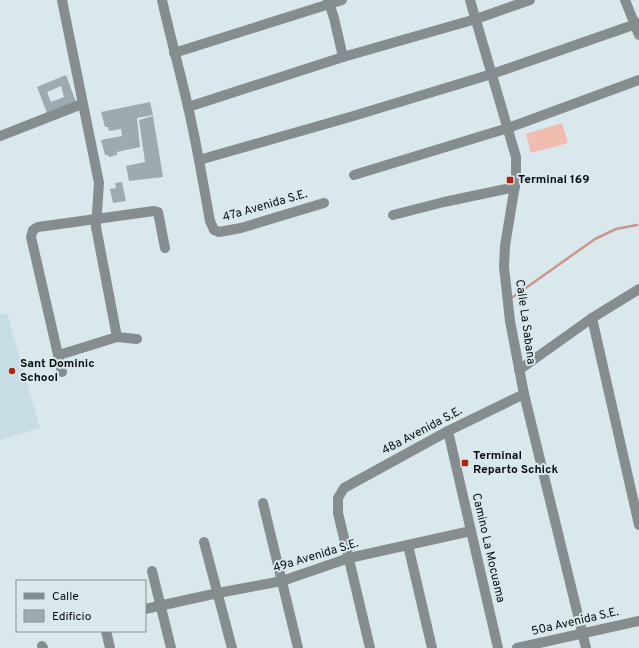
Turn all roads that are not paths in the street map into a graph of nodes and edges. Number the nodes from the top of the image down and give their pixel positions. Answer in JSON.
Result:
{"nodes":[{"id":1,"x":62,"y":0,"type":"edge"},
{"id":2,"x":162,"y":0,"type":"edge"},
{"id":3,"x":342,"y":0,"type":"edge"},
{"id":4,"x":470,"y":0,"type":"edge"},
{"id":5,"x":530,"y":0,"type":"edge"},
{"id":6,"x":625,"y":0,"type":"edge"},
{"id":7,"x":329,"y":2,"type":"edge"},
{"id":8,"x":476,"y":19,"type":"junction"},
{"id":9,"x":637,"y":24,"type":"edge"},
{"id":10,"x":639,"y":35,"type":"edge"},
{"id":11,"x":174,"y":53,"type":"junction"},
{"id":12,"x":343,"y":57,"type":"junction"},
{"id":13,"x":492,"y":74,"type":"junction"},
{"id":14,"x":639,"y":80,"type":"edge"},
{"id":15,"x":82,"y":104,"type":"junction"},
{"id":16,"x":188,"y":107,"type":"junction"},
{"id":17,"x":508,"y":128,"type":"junction"},
{"id":18,"x":0,"y":136,"type":"edge"},
{"id":19,"x":200,"y":160,"type":"junction"},
{"id":20,"x":354,"y":175,"type":"dead end"},
{"id":21,"x":515,"y":188,"type":"junction"},
{"id":22,"x":324,"y":203,"type":"dead end"},
{"id":23,"x":393,"y":215,"type":"dead end"},
{"id":24,"x":96,"y":218,"type":"junction"},
{"id":25,"x":165,"y":248,"type":"dead end"},
{"id":26,"x":639,"y":289,"type":"edge"},
{"id":27,"x":592,"y":318,"type":"junction"},
{"id":28,"x":117,"y":337,"type":"junction"},
{"id":29,"x":137,"y":339,"type":"dead end"},
{"id":30,"x":59,"y":355,"type":"junction"},
{"id":31,"x":519,"y":370,"type":"junction"},
{"id":32,"x":62,"y":372,"type":"dead end"},
{"id":33,"x":524,"y":394,"type":"junction"},
{"id":34,"x":448,"y":430,"type":"junction"},
{"id":35,"x":263,"y":503,"type":"dead end"},
{"id":36,"x":639,"y":524,"type":"edge"},
{"id":37,"x":471,"y":531,"type":"junction"},
{"id":38,"x":204,"y":542,"type":"dead end"},
{"id":39,"x":408,"y":544,"type":"junction"},
{"id":40,"x":349,"y":558,"type":"junction"},
{"id":41,"x":152,"y":572,"type":"dead end"},
{"id":42,"x":282,"y":581,"type":"junction"},
{"id":43,"x":218,"y":593,"type":"junction"},
{"id":44,"x":160,"y":606,"type":"junction"},
{"id":45,"x":146,"y":610,"type":"edge"},
{"id":46,"x":639,"y":621,"type":"edge"},
{"id":47,"x":106,"y":632,"type":"edge"},
{"id":48,"x":582,"y":633,"type":"junction"},
{"id":49,"x":110,"y":648,"type":"edge"},
{"id":50,"x":171,"y":648,"type":"edge"},
{"id":51,"x":232,"y":648,"type":"edge"},
{"id":52,"x":298,"y":648,"type":"edge"},
{"id":53,"x":370,"y":648,"type":"edge"},
{"id":54,"x":432,"y":648,"type":"edge"},
{"id":55,"x":498,"y":648,"type":"edge"},
{"id":56,"x":517,"y":648,"type":"edge"},
{"id":57,"x":586,"y":648,"type":"edge"}],
"edges":[{"from":1,"to":15,"type":"street"},
{"from":2,"to":11,"type":"street"},
{"from":3,"to":7,"type":"street"},
{"from":4,"to":8,"type":"street","name":"Calle La Sabana"},
{"from":5,"to":8,"type":"street"},
{"from":6,"to":9,"type":"street"},
{"from":7,"to":11,"type":"street"},
{"from":7,"to":12,"type":"street"},
{"from":8,"to":12,"type":"street"},
{"from":8,"to":13,"type":"street","name":"Calle La Sabana"},
{"from":9,"to":10,"type":"street"},
{"from":9,"to":13,"type":"street"},
{"from":11,"to":16,"type":"street"},
{"from":12,"to":16,"type":"street"},
{"from":13,"to":17,"type":"street","name":"Calle La Sabana"},
{"from":13,"to":19,"type":"street"},
{"from":14,"to":17,"type":"street"},
{"from":15,"to":18,"type":"street"},
{"from":15,"to":24,"type":"street"},
{"from":16,"to":19,"type":"street"},
{"from":17,"to":20,"type":"street"},
{"from":17,"to":21,"type":"street","name":"Calle La Sabana"},
{"from":19,"to":22,"type":"street","name":"47a Avenida S.E."},
{"from":21,"to":23,"type":"street"},
{"from":21,"to":31,"type":"street","name":"Calle La Sabana"},
{"from":24,"to":25,"type":"street"},
{"from":24,"to":28,"type":"street"},
{"from":24,"to":30,"type":"street"},
{"from":26,"to":27,"type":"street"},
{"from":27,"to":31,"type":"street"},
{"from":27,"to":36,"type":"street"},
{"from":28,"to":29,"type":"street"},
{"from":28,"to":30,"type":"street"},
{"from":30,"to":32,"type":"street"},
{"from":31,"to":33,"type":"street","name":"Calle La Sabana"},
{"from":33,"to":34,"type":"street","name":"48a Avenida S.E."},
{"from":33,"to":48,"type":"street","name":"Calle La Sabana"},
{"from":34,"to":37,"type":"street","name":"Camino La Mocuama"},
{"from":34,"to":40,"type":"street","name":"48a Avenida S.E."},
{"from":35,"to":42,"type":"street"},
{"from":37,"to":39,"type":"street","name":"49a Avenida S.E."},
{"from":37,"to":55,"type":"street","name":"Camino La Mocuama"},
{"from":38,"to":43,"type":"street"},
{"from":39,"to":40,"type":"street","name":"49a Avenida S.E."},
{"from":39,"to":54,"type":"street"},
{"from":40,"to":42,"type":"street","name":"49a Avenida S.E."},
{"from":40,"to":53,"type":"street"},
{"from":41,"to":44,"type":"street"},
{"from":42,"to":43,"type":"street","name":"49a Avenida S.E."},
{"from":42,"to":52,"type":"street"},
{"from":43,"to":44,"type":"street","name":"49a Avenida S.E."},
{"from":43,"to":51,"type":"street"},
{"from":44,"to":45,"type":"street","name":"49a Avenida S.E."},
{"from":44,"to":50,"type":"street"},
{"from":46,"to":48,"type":"street","name":"50a Avenida S.E."},
{"from":47,"to":49,"type":"street"},
{"from":48,"to":56,"type":"street","name":"50a Avenida S.E."},
{"from":48,"to":57,"type":"street","name":"Calle La Sabana"}]}
